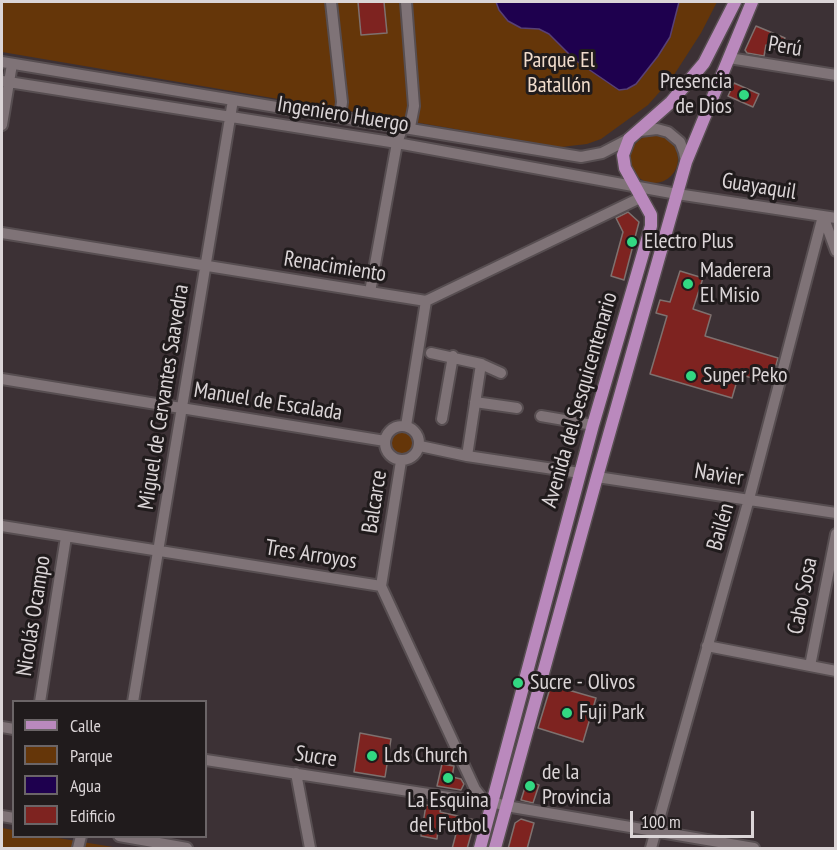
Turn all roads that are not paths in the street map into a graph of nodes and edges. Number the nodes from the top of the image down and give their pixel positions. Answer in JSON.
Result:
{"nodes":[{"id":1,"x":331,"y":2,"type":"edge"},
{"id":2,"x":406,"y":2,"type":"edge"},
{"id":3,"x":735,"y":2,"type":"edge"},
{"id":4,"x":752,"y":2,"type":"edge"},
{"id":5,"x":729,"y":58,"type":"junction"},
{"id":6,"x":7,"y":63,"type":"edge"},
{"id":7,"x":836,"y":75,"type":"edge"},
{"id":8,"x":5,"y":81,"type":"edge"},
{"id":9,"x":233,"y":100,"type":"junction"},
{"id":10,"x":230,"y":117,"type":"junction"},
{"id":11,"x":342,"y":117,"type":"junction"},
{"id":12,"x":2,"y":125,"type":"edge"},
{"id":13,"x":406,"y":127,"type":"junction"},
{"id":14,"x":640,"y":131,"type":"junction"},
{"id":15,"x":342,"y":135,"type":"junction"},
{"id":16,"x":629,"y":140,"type":"junction"},
{"id":17,"x":397,"y":143,"type":"junction"},
{"id":18,"x":686,"y":162,"type":"junction"},
{"id":19,"x":639,"y":192,"type":"junction"},
{"id":20,"x":677,"y":194,"type":"junction"},
{"id":21,"x":823,"y":216,"type":"junction"},
{"id":22,"x":836,"y":218,"type":"edge"},
{"id":23,"x":2,"y":233,"type":"edge"},
{"id":24,"x":836,"y":250,"type":"edge"},
{"id":25,"x":206,"y":265,"type":"junction"},
{"id":26,"x":370,"y":292,"type":"junction"},
{"id":27,"x":426,"y":301,"type":"junction"},
{"id":28,"x":431,"y":353,"type":"dead end"},
{"id":29,"x":453,"y":356,"type":"junction"},
{"id":30,"x":481,"y":364,"type":"junction"},
{"id":31,"x":501,"y":373,"type":"dead end"},
{"id":32,"x":2,"y":379,"type":"edge"},
{"id":33,"x":475,"y":402,"type":"junction"},
{"id":34,"x":183,"y":408,"type":"junction"},
{"id":35,"x":518,"y":408,"type":"dead end"},
{"id":36,"x":541,"y":416,"type":"dead end"},
{"id":37,"x":442,"y":419,"type":"dead end"},
{"id":38,"x":593,"y":425,"type":"junction"},
{"id":39,"x":406,"y":426,"type":"junction"},
{"id":40,"x":385,"y":441,"type":"junction"},
{"id":41,"x":420,"y":446,"type":"junction"},
{"id":42,"x":467,"y":456,"type":"junction"},
{"id":43,"x":401,"y":461,"type":"junction"},
{"id":44,"x":580,"y":473,"type":"junction"},
{"id":45,"x":597,"y":477,"type":"junction"},
{"id":46,"x":749,"y":499,"type":"junction"},
{"id":47,"x":836,"y":513,"type":"edge"},
{"id":48,"x":2,"y":526,"type":"edge"},
{"id":49,"x":836,"y":534,"type":"edge"},
{"id":50,"x":66,"y":537,"type":"junction"},
{"id":51,"x":158,"y":552,"type":"junction"},
{"id":52,"x":381,"y":586,"type":"junction"},
{"id":53,"x":707,"y":646,"type":"junction"},
{"id":54,"x":810,"y":666,"type":"junction"},
{"id":55,"x":836,"y":671,"type":"edge"},
{"id":56,"x":40,"y":700,"type":"edge"},
{"id":57,"x":133,"y":700,"type":"edge"},
{"id":58,"x":207,"y":760,"type":"edge"},
{"id":59,"x":296,"y":773,"type":"junction"},
{"id":60,"x":487,"y":800,"type":"junction"},
{"id":61,"x":506,"y":806,"type":"junction"},
{"id":62,"x":656,"y":832,"type":"junction"},
{"id":63,"x":125,"y":838,"type":"edge"},
{"id":64,"x":187,"y":849,"type":"edge"},
{"id":65,"x":310,"y":849,"type":"edge"},
{"id":66,"x":480,"y":849,"type":"edge"},
{"id":67,"x":495,"y":849,"type":"edge"},
{"id":68,"x":651,"y":849,"type":"edge"},
{"id":69,"x":754,"y":849,"type":"edge"}],
"edges":[{"from":1,"to":11,"type":"street"},
{"from":2,"to":13,"type":"street"},
{"from":3,"to":14,"type":"main road"},
{"from":4,"to":5,"type":"main road","name":"Avenida del Sesquicentenario"},
{"from":5,"to":7,"type":"street","name":"Perú"},
{"from":5,"to":18,"type":"main road","name":"Avenida del Sesquicentenario"},
{"from":6,"to":8,"type":"street"},
{"from":6,"to":9,"type":"street","name":"Ingeniero Huergo"},
{"from":8,"to":10,"type":"street","name":"Ingeniero Huergo"},
{"from":8,"to":12,"type":"street"},
{"from":9,"to":10,"type":"street","name":"Miguel de Cervantes Saavedra"},
{"from":9,"to":11,"type":"street","name":"Ingeniero Huergo"},
{"from":10,"to":15,"type":"street","name":"Ingeniero Huergo"},
{"from":10,"to":25,"type":"street","name":"Miguel de Cervantes Saavedra"},
{"from":11,"to":13,"type":"street","name":"Ingeniero Huergo"},
{"from":11,"to":15,"type":"street"},
{"from":13,"to":16,"type":"street","name":"Ingeniero Huergo"},
{"from":13,"to":17,"type":"street"},
{"from":14,"to":16,"type":"main road"},
{"from":14,"to":18,"type":"street"},
{"from":15,"to":17,"type":"street","name":"Ingeniero Huergo"},
{"from":16,"to":19,"type":"main road","name":"Avenida del Sesquicentenario"},
{"from":17,"to":19,"type":"street","name":"Ingeniero Huergo"},
{"from":17,"to":26,"type":"street"},
{"from":18,"to":20,"type":"main road","name":"Avenida del Sesquicentenario"},
{"from":19,"to":20,"type":"street","name":"Ingeniero Huergo"},
{"from":19,"to":27,"type":"street"},
{"from":19,"to":38,"type":"main road","name":"Avenida del Sesquicentenario"},
{"from":20,"to":21,"type":"street","name":"Guayaquil"},
{"from":20,"to":45,"type":"main road","name":"Avenida del Sesquicentenario"},
{"from":21,"to":22,"type":"street","name":"Guayaquil"},
{"from":21,"to":24,"type":"street"},
{"from":21,"to":46,"type":"street","name":"Bailén"},
{"from":23,"to":25,"type":"street","name":"Renacimiento"},
{"from":25,"to":26,"type":"street","name":"Renacimiento"},
{"from":25,"to":34,"type":"street","name":"Miguel de Cervantes Saavedra"},
{"from":26,"to":27,"type":"street","name":"Renacimiento"},
{"from":27,"to":39,"type":"street"},
{"from":28,"to":29,"type":"street"},
{"from":29,"to":30,"type":"street"},
{"from":29,"to":37,"type":"street"},
{"from":30,"to":31,"type":"street"},
{"from":30,"to":33,"type":"street"},
{"from":32,"to":34,"type":"street","name":"Manuel de Escalada"},
{"from":33,"to":35,"type":"street"},
{"from":33,"to":42,"type":"street"},
{"from":34,"to":40,"type":"street","name":"Manuel de Escalada"},
{"from":34,"to":51,"type":"street","name":"Miguel de Cervantes Saavedra"},
{"from":36,"to":38,"type":"street"},
{"from":38,"to":44,"type":"main road","name":"Avenida del Sesquicentenario"},
{"from":39,"to":40,"type":"street","name":"Balcarce"},
{"from":39,"to":41,"type":"street"},
{"from":40,"to":43,"type":"street","name":"Balcarce"},
{"from":41,"to":42,"type":"street"},
{"from":41,"to":43,"type":"street","name":"Balcarce"},
{"from":42,"to":44,"type":"street"},
{"from":43,"to":52,"type":"street","name":"Balcarce"},
{"from":44,"to":60,"type":"main road","name":"Avenida del Sesquicentenario"},
{"from":45,"to":46,"type":"street","name":"Navier"},
{"from":45,"to":61,"type":"main road","name":"Avenida del Sesquicentenario"},
{"from":46,"to":47,"type":"street","name":"Navier"},
{"from":46,"to":53,"type":"street","name":"Bailén"},
{"from":48,"to":50,"type":"street","name":"Tres Arroyos"},
{"from":49,"to":54,"type":"street","name":"Cabo Sosa"},
{"from":50,"to":51,"type":"street","name":"Tres Arroyos"},
{"from":50,"to":56,"type":"street","name":"Nicolás Ocampo"},
{"from":51,"to":52,"type":"street","name":"Tres Arroyos"},
{"from":51,"to":57,"type":"street","name":"Miguel de Cervantes Saavedra"},
{"from":52,"to":60,"type":"street","name":"Tres Arroyos"},
{"from":53,"to":54,"type":"street"},
{"from":53,"to":62,"type":"street","name":"Bailén"},
{"from":54,"to":55,"type":"street"},
{"from":58,"to":59,"type":"street","name":"Sucre"},
{"from":59,"to":60,"type":"street","name":"Sucre"},
{"from":59,"to":65,"type":"street"},
{"from":60,"to":61,"type":"street","name":"Sucre"},
{"from":60,"to":66,"type":"main road","name":"Avenida del Sesquicentenario"},
{"from":61,"to":62,"type":"street","name":"Sucre"},
{"from":61,"to":67,"type":"main road","name":"Avenida del Sesquicentenario"},
{"from":62,"to":68,"type":"street","name":"Bailén"},
{"from":62,"to":69,"type":"street","name":"Sucre"},
{"from":63,"to":64,"type":"street"}]}
